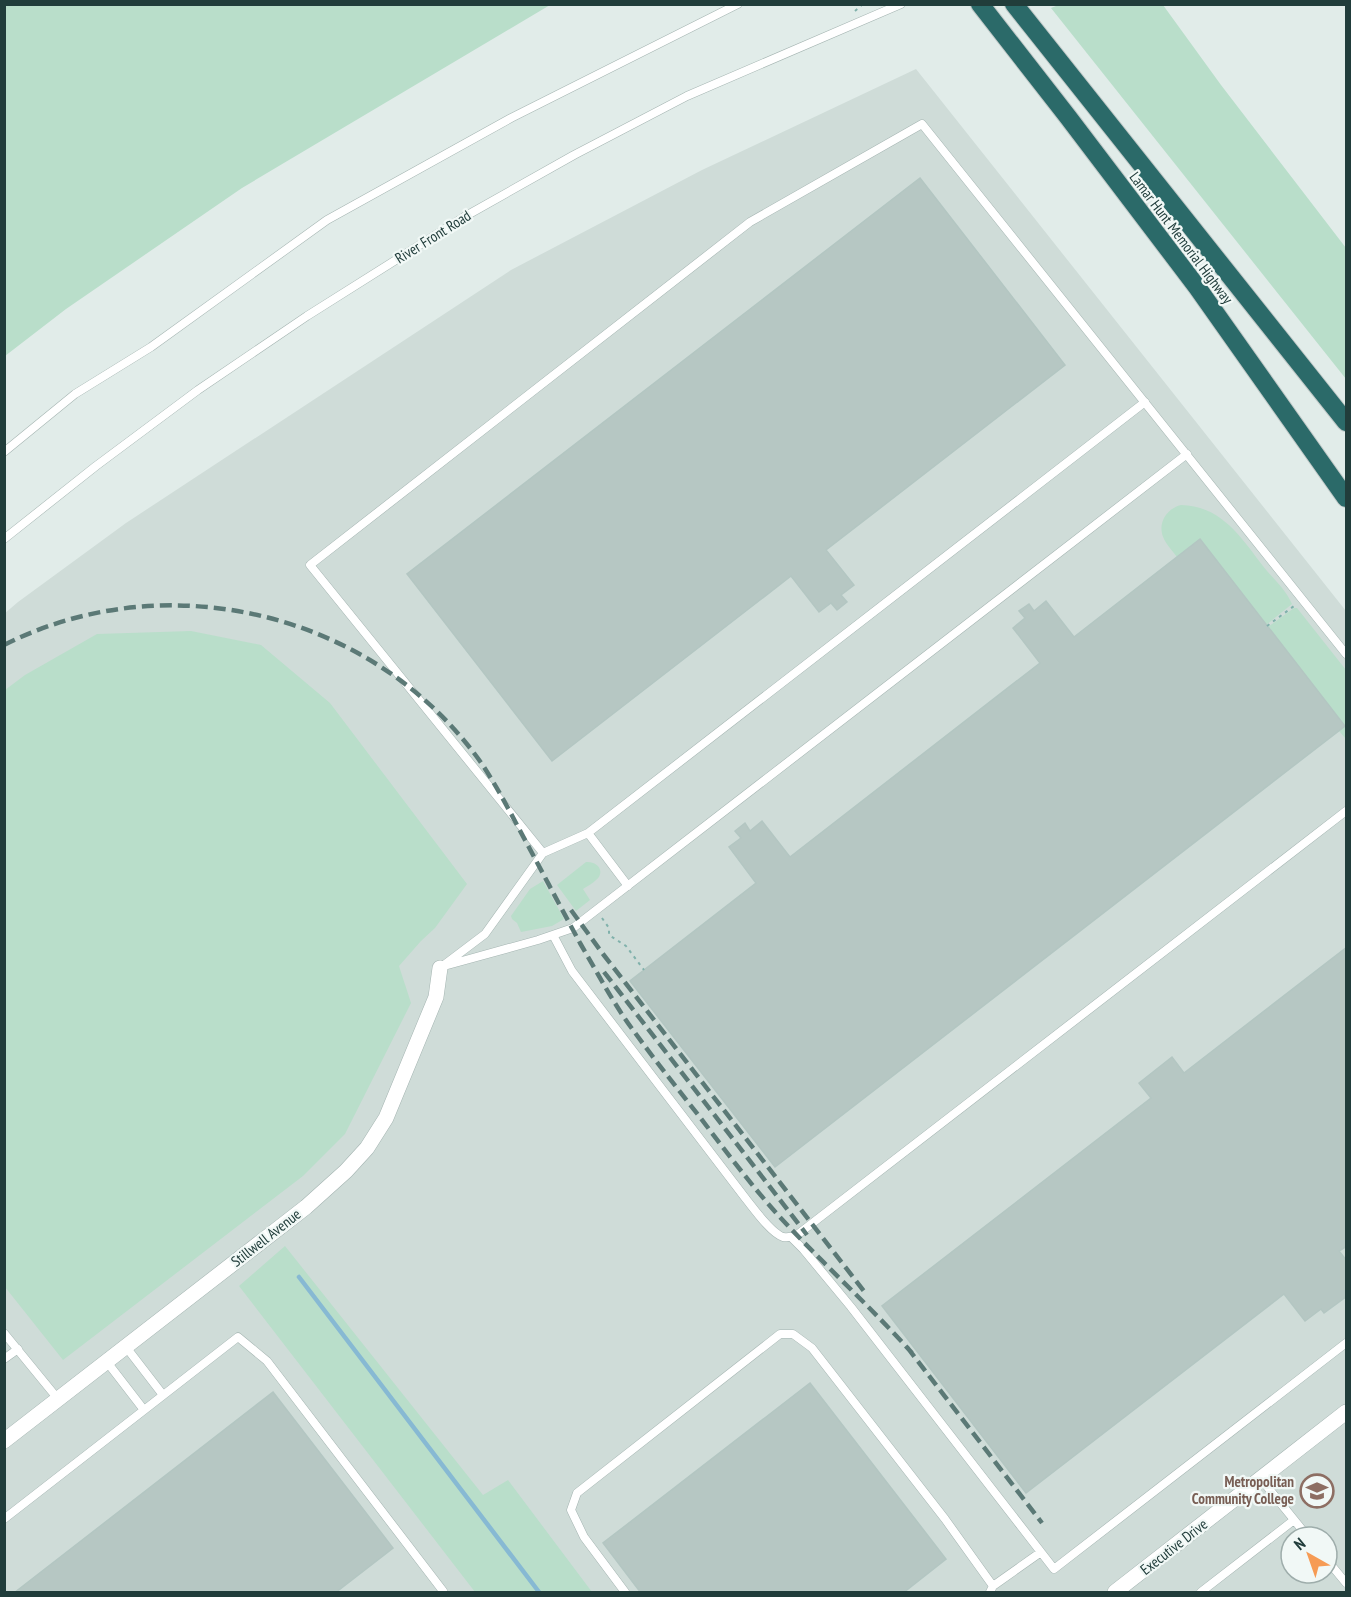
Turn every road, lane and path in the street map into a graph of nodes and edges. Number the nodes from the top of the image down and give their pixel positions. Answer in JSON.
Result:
{"nodes":[{"id":1,"x":738,"y":4,"type":"edge"},
{"id":2,"x":902,"y":4,"type":"edge"},
{"id":3,"x":980,"y":4,"type":"edge"},
{"id":4,"x":1014,"y":4,"type":"edge"},
{"id":5,"x":1145,"y":402,"type":"junction"},
{"id":6,"x":1347,"y":422,"type":"edge"},
{"id":7,"x":4,"y":452,"type":"edge"},
{"id":8,"x":1187,"y":454,"type":"junction"},
{"id":9,"x":1347,"y":498,"type":"edge"},
{"id":10,"x":4,"y":538,"type":"edge"},
{"id":11,"x":1303,"y":599,"type":"junction"},
{"id":12,"x":1267,"y":626,"type":"dead end"},
{"id":13,"x":1347,"y":654,"type":"edge"},
{"id":14,"x":1347,"y":811,"type":"edge"},
{"id":15,"x":588,"y":833,"type":"junction"},
{"id":16,"x":543,"y":853,"type":"junction"},
{"id":17,"x":628,"y":885,"type":"junction"},
{"id":18,"x":596,"y":910,"type":"junction"},
{"id":19,"x":553,"y":935,"type":"junction"},
{"id":20,"x":440,"y":968,"type":"junction"},
{"id":21,"x":644,"y":970,"type":"dead end"},
{"id":22,"x":790,"y":1237,"type":"junction"},
{"id":23,"x":4,"y":1333,"type":"edge"},
{"id":24,"x":1347,"y":1343,"type":"edge"},
{"id":25,"x":126,"y":1347,"type":"junction"},
{"id":26,"x":18,"y":1349,"type":"junction"},
{"id":27,"x":4,"y":1359,"type":"edge"},
{"id":28,"x":107,"y":1362,"type":"junction"},
{"id":29,"x":163,"y":1395,"type":"junction"},
{"id":30,"x":58,"y":1399,"type":"junction"},
{"id":31,"x":144,"y":1410,"type":"junction"},
{"id":32,"x":1347,"y":1412,"type":"edge"},
{"id":33,"x":4,"y":1441,"type":"edge"},
{"id":34,"x":1261,"y":1479,"type":"junction"},
{"id":35,"x":4,"y":1519,"type":"edge"},
{"id":36,"x":1294,"y":1520,"type":"junction"},
{"id":37,"x":1298,"y":1525,"type":"edge"},
{"id":38,"x":1041,"y":1552,"type":"junction"},
{"id":39,"x":992,"y":1589,"type":"edge"},
{"id":40,"x":441,"y":1593,"type":"edge"},
{"id":41,"x":625,"y":1593,"type":"edge"},
{"id":42,"x":1115,"y":1593,"type":"edge"},
{"id":43,"x":1201,"y":1593,"type":"edge"}],
"edges":[{"from":1,"to":7,"type":"lane"},
{"from":2,"to":10,"type":"lane","name":"River Front Road"},
{"from":3,"to":9,"type":"highway","name":"Lamar Hunt Memorial Highway"},
{"from":4,"to":6,"type":"highway","name":"Lamar Hunt Memorial Highway"},
{"from":5,"to":8,"type":"lane"},
{"from":5,"to":15,"type":"lane"},
{"from":5,"to":16,"type":"lane"},
{"from":8,"to":11,"type":"lane"},
{"from":8,"to":17,"type":"lane"},
{"from":11,"to":12,"type":"path"},
{"from":11,"to":13,"type":"lane"},
{"from":14,"to":22,"type":"lane"},
{"from":15,"to":16,"type":"lane"},
{"from":15,"to":17,"type":"lane"},
{"from":16,"to":20,"type":"lane"},
{"from":17,"to":18,"type":"lane"},
{"from":18,"to":19,"type":"lane"},
{"from":18,"to":21,"type":"path"},
{"from":19,"to":20,"type":"lane"},
{"from":19,"to":22,"type":"lane"},
{"from":20,"to":25,"type":"street","name":"Stillwell Avenue"},
{"from":22,"to":38,"type":"lane"},
{"from":23,"to":26,"type":"lane"},
{"from":24,"to":38,"type":"lane"},
{"from":25,"to":28,"type":"street","name":"Stillwell Avenue"},
{"from":25,"to":29,"type":"lane"},
{"from":26,"to":27,"type":"lane"},
{"from":26,"to":30,"type":"lane"},
{"from":28,"to":30,"type":"street","name":"Stillwell Avenue"},
{"from":28,"to":31,"type":"lane"},
{"from":29,"to":31,"type":"lane"},
{"from":29,"to":40,"type":"lane"},
{"from":30,"to":33,"type":"street","name":"Stillwell Avenue"},
{"from":31,"to":35,"type":"lane"},
{"from":32,"to":34,"type":"street","name":"Executive Drive"},
{"from":34,"to":36,"type":"lane"},
{"from":34,"to":42,"type":"street","name":"Executive Drive"},
{"from":36,"to":37,"type":"lane"},
{"from":36,"to":43,"type":"lane"},
{"from":38,"to":39,"type":"lane"},
{"from":39,"to":41,"type":"lane"}]}
